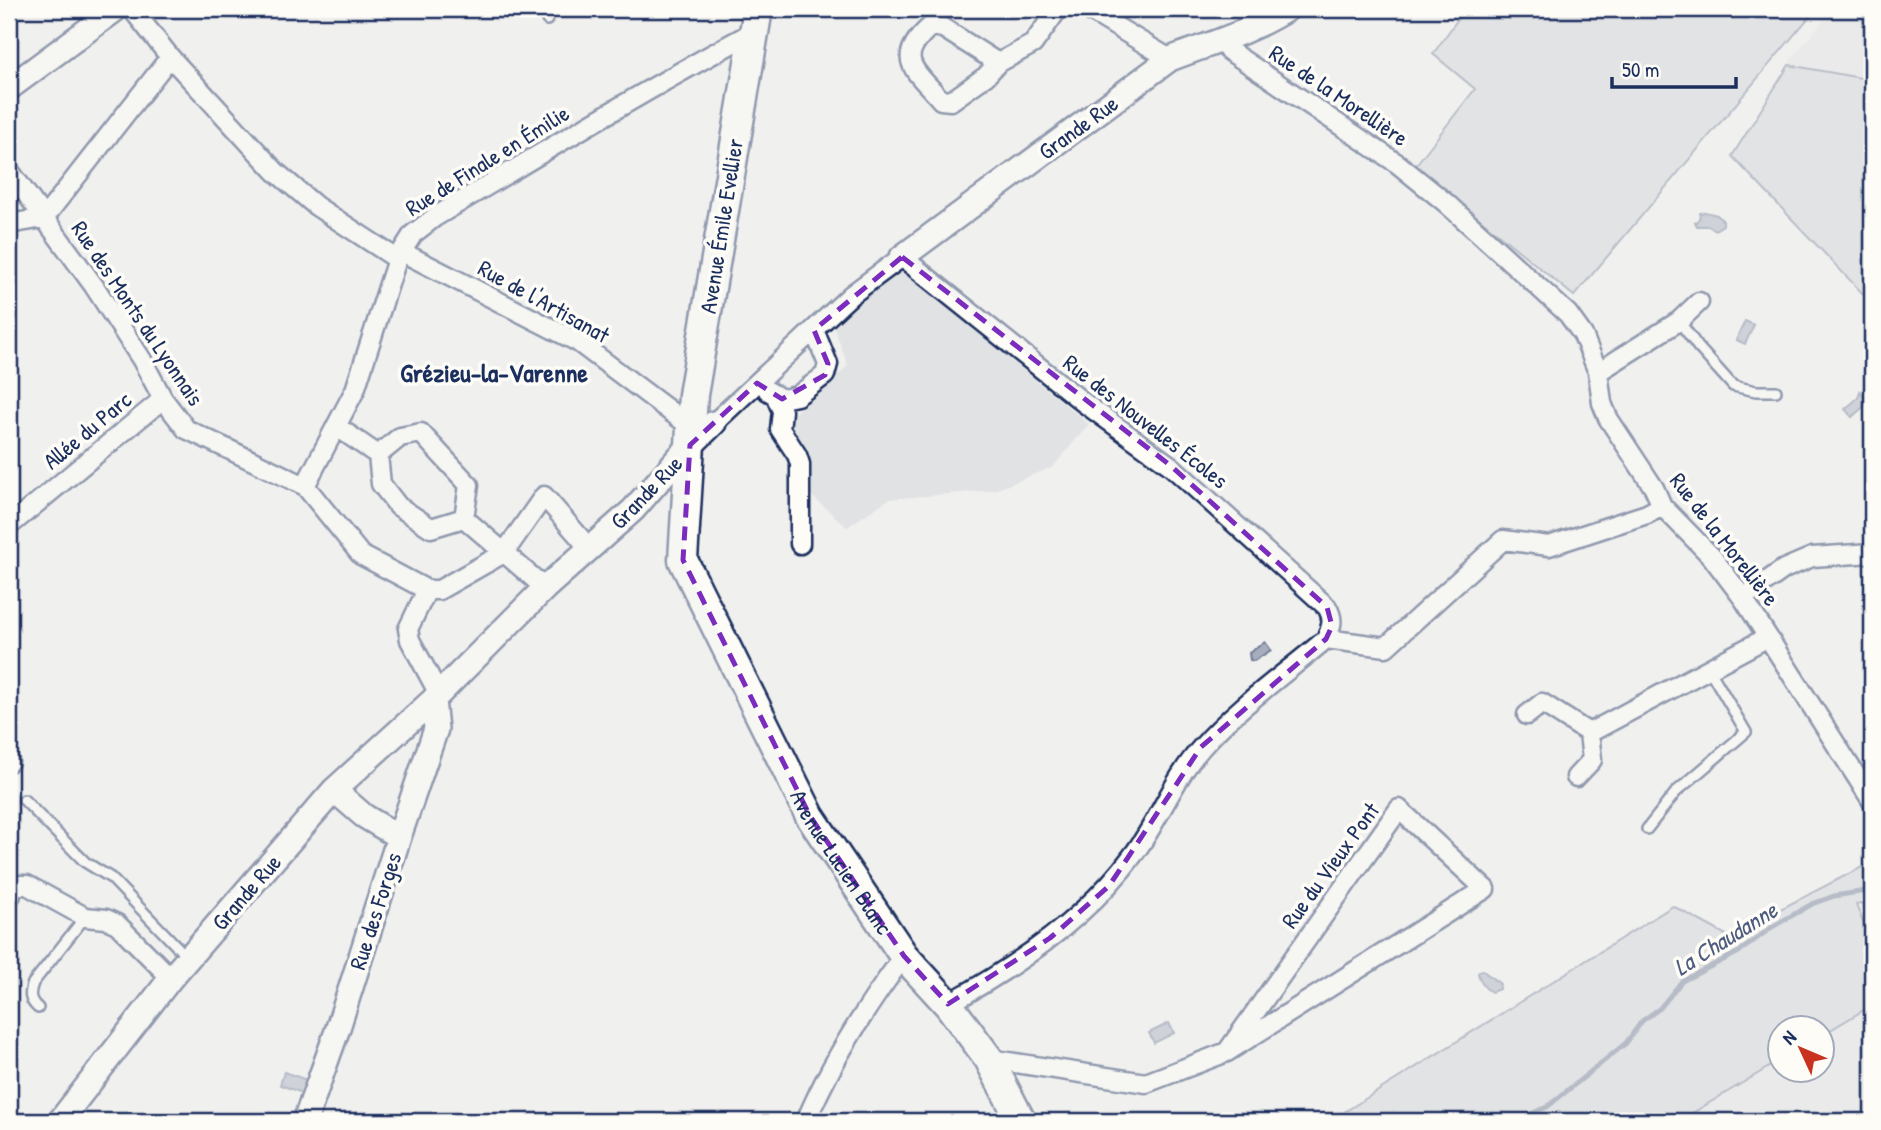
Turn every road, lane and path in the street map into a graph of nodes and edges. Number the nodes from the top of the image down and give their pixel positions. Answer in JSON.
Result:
{"nodes":[{"id":1,"x":116,"y":9,"type":"edge"},
{"id":2,"x":132,"y":9,"type":"edge"},
{"id":3,"x":544,"y":9,"type":"edge"},
{"id":4,"x":1058,"y":9,"type":"edge"},
{"id":5,"x":1087,"y":9,"type":"edge"},
{"id":6,"x":1287,"y":9,"type":"edge"},
{"id":7,"x":547,"y":20,"type":"dead end"},
{"id":8,"x":755,"y":21,"type":"edge"},
{"id":9,"x":1140,"y":41,"type":"junction"},
{"id":10,"x":1221,"y":41,"type":"junction"},
{"id":11,"x":170,"y":57,"type":"junction"},
{"id":12,"x":1170,"y":59,"type":"junction"},
{"id":13,"x":998,"y":63,"type":"junction"},
{"id":14,"x":1144,"y":79,"type":"junction"},
{"id":15,"x":9,"y":89,"type":"edge"},
{"id":16,"x":9,"y":170,"type":"edge"},
{"id":17,"x":44,"y":218,"type":"junction"},
{"id":18,"x":9,"y":224,"type":"edge"},
{"id":19,"x":399,"y":256,"type":"junction"},
{"id":20,"x":902,"y":257,"type":"junction"},
{"id":21,"x":1699,"y":302,"type":"dead end"},
{"id":22,"x":1679,"y":321,"type":"junction"},
{"id":23,"x":814,"y":330,"type":"junction"},
{"id":24,"x":1598,"y":372,"type":"junction"},
{"id":25,"x":757,"y":383,"type":"junction"},
{"id":26,"x":1776,"y":391,"type":"dead end"},
{"id":27,"x":775,"y":395,"type":"junction"},
{"id":28,"x":163,"y":399,"type":"junction"},
{"id":29,"x":336,"y":426,"type":"junction"},
{"id":30,"x":698,"y":431,"type":"junction"},
{"id":31,"x":378,"y":455,"type":"junction"},
{"id":32,"x":306,"y":486,"type":"junction"},
{"id":33,"x":1662,"y":506,"type":"junction"},
{"id":34,"x":464,"y":518,"type":"junction"},
{"id":35,"x":9,"y":526,"type":"edge"},
{"id":36,"x":800,"y":544,"type":"dead end"},
{"id":37,"x":589,"y":548,"type":"junction"},
{"id":38,"x":504,"y":553,"type":"junction"},
{"id":39,"x":1872,"y":553,"type":"edge"},
{"id":40,"x":694,"y":580,"type":"joint"},
{"id":41,"x":545,"y":588,"type":"junction"},
{"id":42,"x":427,"y":590,"type":"junction"},
{"id":43,"x":1743,"y":598,"type":"junction"},
{"id":44,"x":1768,"y":638,"type":"junction"},
{"id":45,"x":1326,"y":639,"type":"junction"},
{"id":46,"x":1709,"y":669,"type":"junction"},
{"id":47,"x":436,"y":697,"type":"junction"},
{"id":48,"x":1527,"y":715,"type":"dead end"},
{"id":49,"x":1589,"y":733,"type":"junction"},
{"id":50,"x":1576,"y":777,"type":"dead end"},
{"id":51,"x":334,"y":790,"type":"junction"},
{"id":52,"x":24,"y":800,"type":"dead end"},
{"id":53,"x":1872,"y":802,"type":"edge"},
{"id":54,"x":1647,"y":829,"type":"dead end"},
{"id":55,"x":399,"y":837,"type":"junction"},
{"id":56,"x":13,"y":885,"type":"edge"},
{"id":57,"x":9,"y":905,"type":"edge"},
{"id":58,"x":85,"y":917,"type":"junction"},
{"id":59,"x":904,"y":956,"type":"junction"},
{"id":60,"x":188,"y":959,"type":"junction"},
{"id":61,"x":172,"y":978,"type":"junction"},
{"id":62,"x":948,"y":1004,"type":"junction"},
{"id":63,"x":38,"y":1008,"type":"dead end"},
{"id":64,"x":1227,"y":1052,"type":"junction"},
{"id":65,"x":989,"y":1059,"type":"junction"},
{"id":66,"x":60,"y":1121,"type":"edge"},
{"id":67,"x":304,"y":1121,"type":"edge"},
{"id":68,"x":806,"y":1121,"type":"edge"},
{"id":69,"x":1021,"y":1121,"type":"edge"}],
"edges":[{"from":1,"to":15,"type":"street"},
{"from":2,"to":11,"type":"street","name":"Rue de l'Artisanat"},
{"from":3,"to":7,"type":"lane"},
{"from":4,"to":13,"type":"street"},
{"from":5,"to":9,"type":"street"},
{"from":6,"to":10,"type":"street","name":"Grande Rue"},
{"from":8,"to":19,"type":"street","name":"Rue de Finale en Émilie"},
{"from":8,"to":30,"type":"main road","name":"Avenue Émile Evellier"},
{"from":9,"to":12,"type":"street"},
{"from":9,"to":14,"type":"street"},
{"from":10,"to":12,"type":"street","name":"Grande Rue"},
{"from":10,"to":24,"type":"street","name":"Rue de la Morellière"},
{"from":11,"to":17,"type":"street"},
{"from":11,"to":19,"type":"street","name":"Rue de l'Artisanat"},
{"from":12,"to":14,"type":"street","name":"Grande Rue"},
{"from":13,"to":13,"type":"street"},
{"from":14,"to":20,"type":"street","name":"Grande Rue"},
{"from":16,"to":17,"type":"street"},
{"from":17,"to":18,"type":"street","name":"Rue des Monts du Lyonnais"},
{"from":17,"to":28,"type":"street","name":"Rue des Monts du Lyonnais"},
{"from":19,"to":29,"type":"street","name":"Rue de Finale en Émilie"},
{"from":19,"to":30,"type":"street","name":"Rue de l'Artisanat"},
{"from":20,"to":23,"type":"street","name":"Grande Rue"},
{"from":20,"to":45,"type":"street","name":"Rue des Nouvelles Écoles"},
{"from":21,"to":22,"type":"street"},
{"from":22,"to":24,"type":"street"},
{"from":22,"to":26,"type":"lane"},
{"from":23,"to":25,"type":"street","name":"Grande Rue"},
{"from":23,"to":27,"type":"street"},
{"from":24,"to":33,"type":"street","name":"Rue de la Morellière"},
{"from":25,"to":27,"type":"street"},
{"from":25,"to":30,"type":"street","name":"Grande Rue"},
{"from":27,"to":36,"type":"street"},
{"from":28,"to":32,"type":"street","name":"Rue des Monts du Lyonnais"},
{"from":28,"to":35,"type":"street","name":"Allée du Parc"},
{"from":29,"to":31,"type":"street"},
{"from":29,"to":32,"type":"street","name":"Rue de Finale en Émilie"},
{"from":30,"to":37,"type":"street","name":"Grande Rue"},
{"from":30,"to":40,"type":"main road","name":"Avenue Émile Evellier"},
{"from":31,"to":34,"type":"street"},
{"from":31,"to":34,"type":"street"},
{"from":32,"to":42,"type":"street","name":"Rue des Monts du Lyonnais"},
{"from":33,"to":43,"type":"street","name":"Rue de la Morellière"},
{"from":33,"to":45,"type":"street"},
{"from":34,"to":38,"type":"street"},
{"from":37,"to":38,"type":"street"},
{"from":37,"to":41,"type":"street","name":"Grande Rue"},
{"from":38,"to":41,"type":"street"},
{"from":38,"to":42,"type":"street"},
{"from":39,"to":43,"type":"street"},
{"from":40,"to":59,"type":"main road","name":"Avenue Lucien Blanc"},
{"from":41,"to":47,"type":"street","name":"Grande Rue"},
{"from":42,"to":47,"type":"street"},
{"from":43,"to":44,"type":"street","name":"Rue de la Morellière"},
{"from":44,"to":46,"type":"street"},
{"from":44,"to":53,"type":"street","name":"Rue de la Morellière"},
{"from":45,"to":62,"type":"street"},
{"from":46,"to":49,"type":"street"},
{"from":46,"to":54,"type":"lane"},
{"from":47,"to":51,"type":"street","name":"Grande Rue"},
{"from":47,"to":55,"type":"street","name":"Rue des Forges"},
{"from":48,"to":49,"type":"street"},
{"from":49,"to":50,"type":"street"},
{"from":51,"to":55,"type":"street"},
{"from":51,"to":60,"type":"street","name":"Grande Rue"},
{"from":52,"to":60,"type":"lane"},
{"from":55,"to":67,"type":"street","name":"Rue des Forges"},
{"from":56,"to":57,"type":"lane"},
{"from":56,"to":58,"type":"street"},
{"from":58,"to":61,"type":"street"},
{"from":58,"to":63,"type":"lane"},
{"from":59,"to":62,"type":"main road","name":"Avenue Lucien Blanc"},
{"from":59,"to":68,"type":"street"},
{"from":60,"to":61,"type":"street","name":"Grande Rue"},
{"from":61,"to":66,"type":"street","name":"Grande Rue"},
{"from":62,"to":65,"type":"main road","name":"Avenue Lucien Blanc"},
{"from":64,"to":64,"type":"street","name":"Rue du Vieux Pont"},
{"from":64,"to":65,"type":"street","name":"Rue du Vieux Pont"},
{"from":65,"to":69,"type":"main road","name":"Avenue Lucien Blanc"}]}
